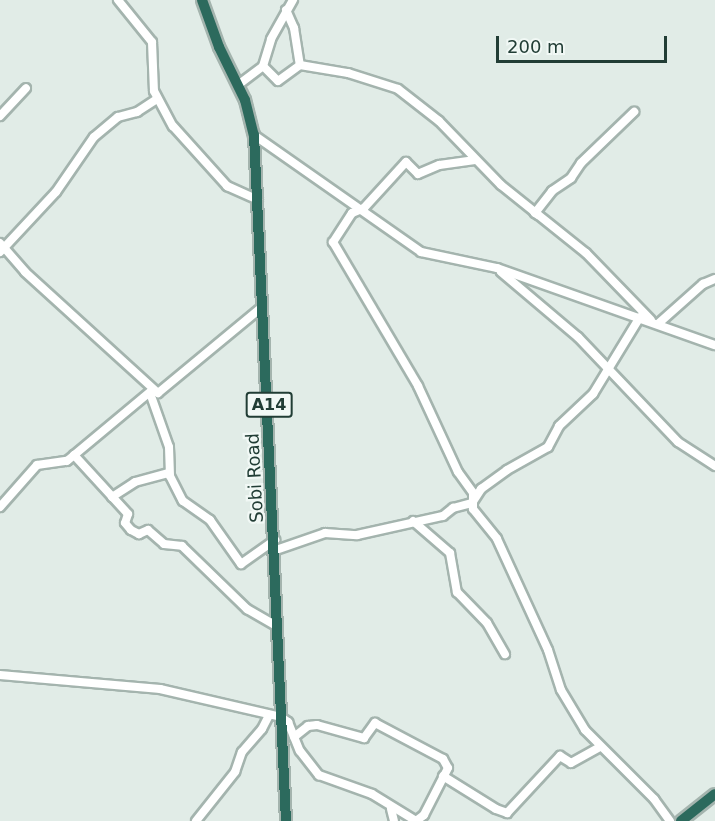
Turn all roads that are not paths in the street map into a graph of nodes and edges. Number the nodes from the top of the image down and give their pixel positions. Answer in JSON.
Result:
{"nodes":[{"id":1,"x":118,"y":0,"type":"edge"},
{"id":2,"x":202,"y":0,"type":"edge"},
{"id":3,"x":293,"y":0,"type":"edge"},
{"id":4,"x":286,"y":10,"type":"junction"},
{"id":5,"x":300,"y":65,"type":"junction"},
{"id":6,"x":263,"y":66,"type":"junction"},
{"id":7,"x":238,"y":85,"type":"junction"},
{"id":8,"x":26,"y":88,"type":"dead end"},
{"id":9,"x":157,"y":99,"type":"junction"},
{"id":10,"x":634,"y":112,"type":"dead end"},
{"id":11,"x":0,"y":116,"type":"edge"},
{"id":12,"x":254,"y":135,"type":"junction"},
{"id":13,"x":475,"y":160,"type":"junction"},
{"id":14,"x":258,"y":200,"type":"junction"},
{"id":15,"x":360,"y":209,"type":"junction"},
{"id":16,"x":535,"y":213,"type":"junction"},
{"id":17,"x":1,"y":248,"type":"edge"},
{"id":18,"x":497,"y":268,"type":"junction"},
{"id":19,"x":715,"y":279,"type":"edge"},
{"id":20,"x":618,"y":289,"type":"junction"},
{"id":21,"x":264,"y":305,"type":"junction"},
{"id":22,"x":613,"y":308,"type":"junction"},
{"id":23,"x":640,"y":317,"type":"junction"},
{"id":24,"x":655,"y":322,"type":"junction"},
{"id":25,"x":715,"y":345,"type":"edge"},
{"id":26,"x":608,"y":372,"type":"junction"},
{"id":27,"x":151,"y":391,"type":"junction"},
{"id":28,"x":74,"y":456,"type":"junction"},
{"id":29,"x":715,"y":466,"type":"edge"},
{"id":30,"x":169,"y":474,"type":"junction"},
{"id":31,"x":112,"y":497,"type":"junction"},
{"id":32,"x":472,"y":503,"type":"junction"},
{"id":33,"x":0,"y":507,"type":"edge"},
{"id":34,"x":413,"y":521,"type":"junction"},
{"id":35,"x":276,"y":545,"type":"junction"},
{"id":36,"x":277,"y":626,"type":"junction"},
{"id":37,"x":505,"y":654,"type":"dead end"},
{"id":38,"x":0,"y":675,"type":"edge"},
{"id":39,"x":269,"y":715,"type":"junction"},
{"id":40,"x":282,"y":717,"type":"junction"},
{"id":41,"x":294,"y":737,"type":"junction"},
{"id":42,"x":600,"y":747,"type":"junction"},
{"id":43,"x":443,"y":776,"type":"junction"},
{"id":44,"x":715,"y":794,"type":"edge"},
{"id":45,"x":715,"y":802,"type":"edge"},
{"id":46,"x":391,"y":809,"type":"junction"},
{"id":47,"x":196,"y":821,"type":"edge"},
{"id":48,"x":286,"y":821,"type":"edge"},
{"id":49,"x":394,"y":821,"type":"edge"},
{"id":50,"x":416,"y":821,"type":"edge"},
{"id":51,"x":670,"y":821,"type":"edge"},
{"id":52,"x":681,"y":821,"type":"edge"},
{"id":53,"x":692,"y":821,"type":"edge"}],
"edges":[{"from":1,"to":9,"type":"street"},
{"from":2,"to":7,"type":"highway","name":"Sobi Road","number":"A14"},
{"from":3,"to":4,"type":"street"},
{"from":4,"to":5,"type":"street"},
{"from":4,"to":6,"type":"street"},
{"from":5,"to":6,"type":"street"},
{"from":5,"to":13,"type":"street"},
{"from":6,"to":7,"type":"street"},
{"from":7,"to":12,"type":"highway","name":"Sobi Road","number":"A14"},
{"from":8,"to":11,"type":"street"},
{"from":9,"to":14,"type":"street"},
{"from":9,"to":17,"type":"street"},
{"from":10,"to":16,"type":"street"},
{"from":12,"to":14,"type":"highway","name":"Sobi Road","number":"A14"},
{"from":12,"to":15,"type":"street"},
{"from":13,"to":15,"type":"street"},
{"from":13,"to":16,"type":"street"},
{"from":14,"to":21,"type":"highway","name":"Sobi Road","number":"A14"},
{"from":15,"to":18,"type":"street"},
{"from":15,"to":32,"type":"street"},
{"from":16,"to":20,"type":"street"},
{"from":17,"to":27,"type":"street"},
{"from":18,"to":22,"type":"street"},
{"from":18,"to":26,"type":"street"},
{"from":19,"to":24,"type":"street"},
{"from":20,"to":22,"type":"street"},
{"from":20,"to":24,"type":"street"},
{"from":21,"to":27,"type":"street"},
{"from":21,"to":35,"type":"highway","name":"Sobi Road","number":"A14"},
{"from":22,"to":23,"type":"street"},
{"from":23,"to":24,"type":"street"},
{"from":23,"to":26,"type":"street"},
{"from":24,"to":25,"type":"street"},
{"from":26,"to":29,"type":"street"},
{"from":26,"to":32,"type":"street"},
{"from":27,"to":28,"type":"street"},
{"from":27,"to":30,"type":"street"},
{"from":28,"to":31,"type":"street"},
{"from":28,"to":33,"type":"street"},
{"from":30,"to":31,"type":"street"},
{"from":30,"to":35,"type":"street"},
{"from":31,"to":36,"type":"street"},
{"from":32,"to":34,"type":"street"},
{"from":32,"to":42,"type":"street"},
{"from":34,"to":35,"type":"street"},
{"from":34,"to":37,"type":"street"},
{"from":35,"to":36,"type":"highway","name":"Sobi Road","number":"A14"},
{"from":36,"to":40,"type":"highway","name":"Sobi Road","number":"A14"},
{"from":38,"to":39,"type":"street"},
{"from":39,"to":40,"type":"street"},
{"from":39,"to":47,"type":"street"},
{"from":40,"to":41,"type":"street"},
{"from":40,"to":48,"type":"highway","name":"Sobi Road","number":"A14"},
{"from":41,"to":43,"type":"street"},
{"from":41,"to":46,"type":"street"},
{"from":42,"to":43,"type":"street"},
{"from":42,"to":51,"type":"street"},
{"from":43,"to":50,"type":"street"},
{"from":44,"to":52,"type":"highway"},
{"from":45,"to":53,"type":"highway"},
{"from":46,"to":49,"type":"street"},
{"from":46,"to":50,"type":"street"}]}
